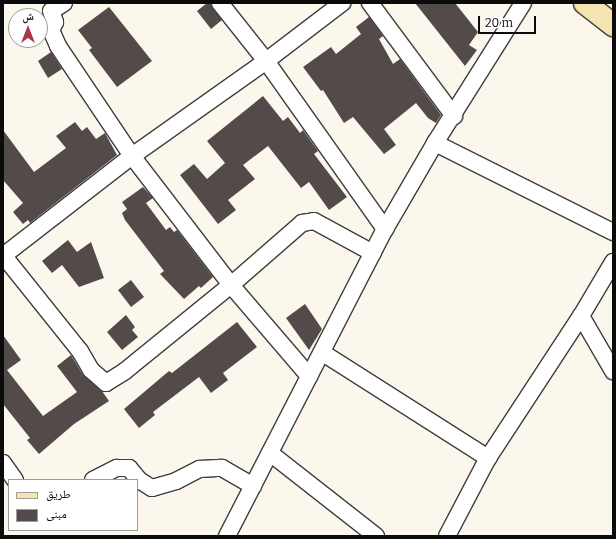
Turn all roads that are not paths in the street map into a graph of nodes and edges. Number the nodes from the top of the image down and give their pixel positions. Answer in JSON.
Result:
{"nodes":[{"id":1,"x":64,"y":3,"type":"edge"},
{"id":2,"x":220,"y":3,"type":"edge"},
{"id":3,"x":342,"y":3,"type":"edge"},
{"id":4,"x":370,"y":3,"type":"edge"},
{"id":5,"x":523,"y":3,"type":"edge"},
{"id":6,"x":585,"y":3,"type":"edge"},
{"id":7,"x":613,"y":25,"type":"edge"},
{"id":8,"x":266,"y":61,"type":"junction"},
{"id":9,"x":454,"y":116,"type":"junction"},
{"id":10,"x":435,"y":143,"type":"junction"},
{"id":11,"x":132,"y":156,"type":"junction"},
{"id":12,"x":385,"y":229,"type":"junction"},
{"id":13,"x":613,"y":232,"type":"edge"},
{"id":14,"x":373,"y":254,"type":"junction"},
{"id":15,"x":3,"y":255,"type":"edge"},
{"id":16,"x":613,"y":262,"type":"edge"},
{"id":17,"x":231,"y":285,"type":"junction"},
{"id":18,"x":581,"y":316,"type":"junction"},
{"id":19,"x":323,"y":353,"type":"junction"},
{"id":20,"x":613,"y":371,"type":"edge"},
{"id":21,"x":309,"y":376,"type":"junction"},
{"id":22,"x":270,"y":453,"type":"junction"},
{"id":23,"x":488,"y":458,"type":"junction"},
{"id":24,"x":3,"y":463,"type":"edge"},
{"id":25,"x":14,"y":479,"type":"edge"},
{"id":26,"x":95,"y":479,"type":"edge"},
{"id":27,"x":254,"y":486,"type":"junction"},
{"id":28,"x":230,"y":535,"type":"edge"},
{"id":29,"x":376,"y":536,"type":"edge"},
{"id":30,"x":447,"y":536,"type":"edge"}],
"edges":[{"from":1,"to":11,"type":"street"},
{"from":2,"to":8,"type":"street"},
{"from":3,"to":8,"type":"street"},
{"from":4,"to":9,"type":"street"},
{"from":5,"to":9,"type":"street"},
{"from":6,"to":7,"type":"street"},
{"from":8,"to":11,"type":"street"},
{"from":8,"to":12,"type":"street"},
{"from":9,"to":10,"type":"street"},
{"from":10,"to":12,"type":"street"},
{"from":10,"to":13,"type":"street"},
{"from":11,"to":15,"type":"street"},
{"from":11,"to":17,"type":"street"},
{"from":12,"to":14,"type":"street"},
{"from":14,"to":17,"type":"street"},
{"from":14,"to":19,"type":"street"},
{"from":15,"to":17,"type":"street"},
{"from":16,"to":18,"type":"street"},
{"from":17,"to":21,"type":"street"},
{"from":18,"to":20,"type":"street"},
{"from":18,"to":23,"type":"street"},
{"from":19,"to":21,"type":"street"},
{"from":19,"to":23,"type":"street"},
{"from":21,"to":22,"type":"street"},
{"from":22,"to":27,"type":"street"},
{"from":22,"to":29,"type":"street"},
{"from":23,"to":30,"type":"street"},
{"from":24,"to":25,"type":"street"},
{"from":26,"to":27,"type":"street"},
{"from":27,"to":28,"type":"street"}]}
